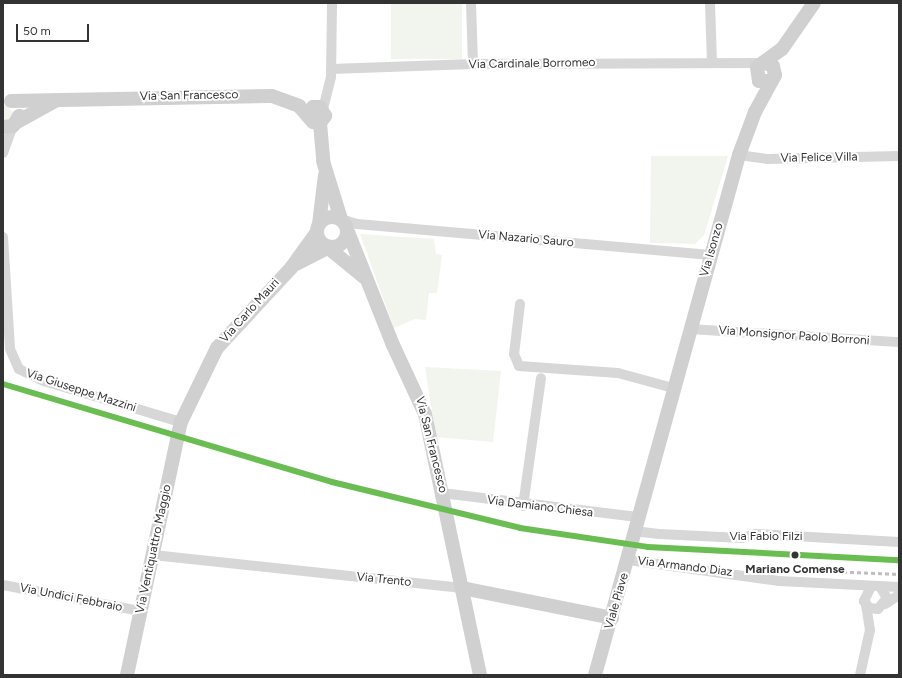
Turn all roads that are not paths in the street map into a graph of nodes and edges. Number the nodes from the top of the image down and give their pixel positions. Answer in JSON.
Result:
{"nodes":[{"id":1,"x":332,"y":3,"type":"edge"},
{"id":2,"x":471,"y":3,"type":"edge"},
{"id":3,"x":710,"y":3,"type":"edge"},
{"id":4,"x":814,"y":3,"type":"edge"},
{"id":5,"x":826,"y":3,"type":"edge"},
{"id":6,"x":712,"y":62,"type":"junction"},
{"id":7,"x":473,"y":64,"type":"junction"},
{"id":8,"x":331,"y":69,"type":"junction"},
{"id":9,"x":765,"y":73,"type":"junction"},
{"id":10,"x":65,"y":98,"type":"junction"},
{"id":11,"x":6,"y":100,"type":"edge"},
{"id":12,"x":322,"y":116,"type":"junction"},
{"id":13,"x":10,"y":125,"type":"edge"},
{"id":14,"x":3,"y":153,"type":"edge"},
{"id":15,"x":739,"y":155,"type":"junction"},
{"id":16,"x":899,"y":156,"type":"edge"},
{"id":17,"x":325,"y":168,"type":"junction"},
{"id":18,"x":345,"y":225,"type":"junction"},
{"id":19,"x":318,"y":228,"type":"junction"},
{"id":20,"x":3,"y":237,"type":"edge"},
{"id":21,"x":328,"y":247,"type":"junction"},
{"id":22,"x":711,"y":255,"type":"junction"},
{"id":23,"x":291,"y":268,"type":"junction"},
{"id":24,"x":371,"y":287,"type":"junction"},
{"id":25,"x":520,"y":304,"type":"dead end"},
{"id":26,"x":690,"y":329,"type":"junction"},
{"id":27,"x":899,"y":342,"type":"edge"},
{"id":28,"x":541,"y":378,"type":"dead end"},
{"id":29,"x":673,"y":388,"type":"junction"},
{"id":30,"x":181,"y":422,"type":"junction"},
{"id":31,"x":442,"y":493,"type":"junction"},
{"id":32,"x":523,"y":506,"type":"junction"},
{"id":33,"x":637,"y":522,"type":"junction"},
{"id":34,"x":899,"y":542,"type":"edge"},
{"id":35,"x":153,"y":555,"type":"junction"},
{"id":36,"x":628,"y":560,"type":"junction"},
{"id":37,"x":3,"y":585,"type":"edge"},
{"id":38,"x":838,"y":585,"type":"junction"},
{"id":39,"x":876,"y":587,"type":"junction"},
{"id":40,"x":899,"y":587,"type":"edge"},
{"id":41,"x":462,"y":588,"type":"junction"},
{"id":42,"x":899,"y":595,"type":"edge"},
{"id":43,"x":865,"y":603,"type":"junction"},
{"id":44,"x":884,"y":606,"type":"junction"},
{"id":45,"x":140,"y":611,"type":"junction"},
{"id":46,"x":612,"y":618,"type":"junction"},
{"id":47,"x":870,"y":630,"type":"junction"},
{"id":48,"x":127,"y":675,"type":"edge"},
{"id":49,"x":480,"y":675,"type":"edge"},
{"id":50,"x":595,"y":675,"type":"edge"},
{"id":51,"x":860,"y":675,"type":"edge"}],
"edges":[{"from":1,"to":8,"type":"street"},
{"from":2,"to":7,"type":"street"},
{"from":3,"to":6,"type":"street"},
{"from":4,"to":9,"type":"street","name":"Via Isonzo"},
{"from":5,"to":9,"type":"street","name":"Via Isonzo"},
{"from":6,"to":7,"type":"street","name":"Via Cardinale Borromeo"},
{"from":6,"to":9,"type":"street","name":"Via Cardinale Borromeo"},
{"from":7,"to":8,"type":"street","name":"Via Cardinale Borromeo"},
{"from":8,"to":12,"type":"street"},
{"from":9,"to":15,"type":"street","name":"Via Isonzo"},
{"from":10,"to":11,"type":"street","name":"Via San Francesco"},
{"from":10,"to":12,"type":"street","name":"Via San Francesco"},
{"from":10,"to":13,"type":"street","name":"Via San Francesco"},
{"from":11,"to":13,"type":"street"},
{"from":12,"to":17,"type":"street","name":"Via San Francesco"},
{"from":13,"to":14,"type":"street"},
{"from":15,"to":16,"type":"street","name":"Via Felice Villa"},
{"from":15,"to":22,"type":"street","name":"Via Isonzo"},
{"from":17,"to":18,"type":"street","name":"Via San Francesco"},
{"from":17,"to":19,"type":"street","name":"Via San Francesco"},
{"from":18,"to":19,"type":"street"},
{"from":18,"to":21,"type":"street","name":"Via Carlo Mauri"},
{"from":18,"to":22,"type":"street","name":"Via Nazario Sauro"},
{"from":18,"to":24,"type":"street","name":"Via San Francesco"},
{"from":19,"to":21,"type":"street"},
{"from":19,"to":23,"type":"street","name":"Via Carlo Mauri"},
{"from":20,"to":30,"type":"street","name":"Via Giuseppe Mazzini"},
{"from":21,"to":23,"type":"street","name":"Via Carlo Mauri"},
{"from":21,"to":24,"type":"street","name":"Via San Francesco"},
{"from":22,"to":26,"type":"street","name":"Via Isonzo"},
{"from":23,"to":30,"type":"street","name":"Via Carlo Mauri"},
{"from":24,"to":31,"type":"street","name":"Via San Francesco"},
{"from":25,"to":29,"type":"street"},
{"from":26,"to":27,"type":"street","name":"Via Monsignor Paolo Borroni"},
{"from":26,"to":29,"type":"street","name":"Via Isonzo"},
{"from":28,"to":32,"type":"street"},
{"from":29,"to":33,"type":"street","name":"Via Isonzo"},
{"from":30,"to":35,"type":"street","name":"Via Ventiquattro Maggio"},
{"from":31,"to":32,"type":"street","name":"Via Damiano Chiesa"},
{"from":31,"to":41,"type":"street","name":"Via San Francesco"},
{"from":32,"to":33,"type":"street","name":"Via Damiano Chiesa"},
{"from":33,"to":34,"type":"street","name":"Via Fabio Filzi"},
{"from":33,"to":36,"type":"street","name":"Viale Piave"},
{"from":35,"to":41,"type":"street","name":"Via Trento"},
{"from":35,"to":45,"type":"street","name":"Via Ventiquattro Maggio"},
{"from":36,"to":38,"type":"street","name":"Via Armando Diaz"},
{"from":36,"to":46,"type":"street","name":"Viale Piave"},
{"from":37,"to":45,"type":"street","name":"Via Undici Febbraio"},
{"from":38,"to":39,"type":"street","name":"Via Armando Diaz"},
{"from":38,"to":43,"type":"street","name":"Via Armando Diaz"},
{"from":39,"to":40,"type":"street","name":"Via Armando Diaz"},
{"from":39,"to":43,"type":"street"},
{"from":39,"to":44,"type":"street"},
{"from":41,"to":46,"type":"street","name":"Via Trento"},
{"from":41,"to":49,"type":"street","name":"Via San Francesco"},
{"from":42,"to":44,"type":"street"},
{"from":43,"to":44,"type":"street"},
{"from":43,"to":47,"type":"street"},
{"from":44,"to":47,"type":"street"},
{"from":45,"to":48,"type":"street","name":"Via Ventiquattro Maggio"},
{"from":46,"to":50,"type":"street","name":"Viale Piave"},
{"from":47,"to":51,"type":"street"}]}
